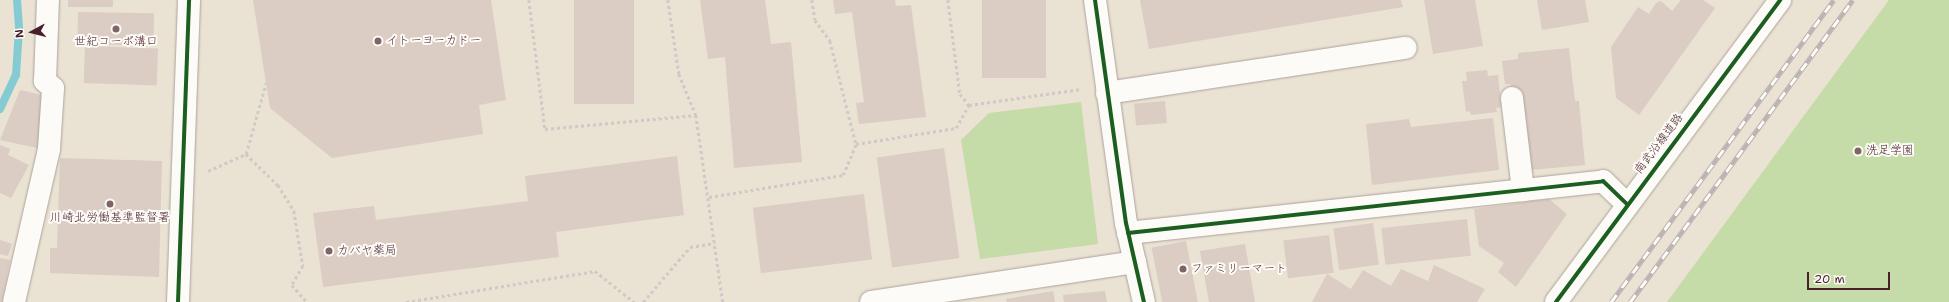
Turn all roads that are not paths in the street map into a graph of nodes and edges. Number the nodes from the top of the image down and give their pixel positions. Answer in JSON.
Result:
{"nodes":[{"id":1,"x":48,"y":0,"type":"edge"},
{"id":2,"x":189,"y":0,"type":"edge"},
{"id":3,"x":1095,"y":0,"type":"edge"},
{"id":4,"x":1780,"y":0,"type":"edge"},
{"id":5,"x":1406,"y":48,"type":"dead end"},
{"id":6,"x":1097,"y":91,"type":"junction"},
{"id":7,"x":1512,"y":98,"type":"dead end"},
{"id":8,"x":1523,"y":190,"type":"junction"},
{"id":9,"x":1627,"y":204,"type":"junction"},
{"id":10,"x":1128,"y":233,"type":"junction"},
{"id":11,"x":1135,"y":262,"type":"junction"},
{"id":12,"x":14,"y":302,"type":"edge"},
{"id":13,"x":178,"y":302,"type":"edge"},
{"id":14,"x":871,"y":302,"type":"edge"},
{"id":15,"x":1144,"y":302,"type":"edge"},
{"id":16,"x":1556,"y":302,"type":"edge"}],
"edges":[{"from":1,"to":12,"type":"street"},
{"from":2,"to":13,"type":"street"},
{"from":3,"to":6,"type":"street"},
{"from":4,"to":9,"type":"street","name":"南武沿線道路"},
{"from":5,"to":6,"type":"street"},
{"from":6,"to":10,"type":"street"},
{"from":7,"to":8,"type":"street"},
{"from":8,"to":9,"type":"street"},
{"from":8,"to":10,"type":"street"},
{"from":9,"to":16,"type":"street","name":"南武沿線道路"},
{"from":10,"to":11,"type":"street"},
{"from":11,"to":14,"type":"street"},
{"from":11,"to":15,"type":"street"}]}
